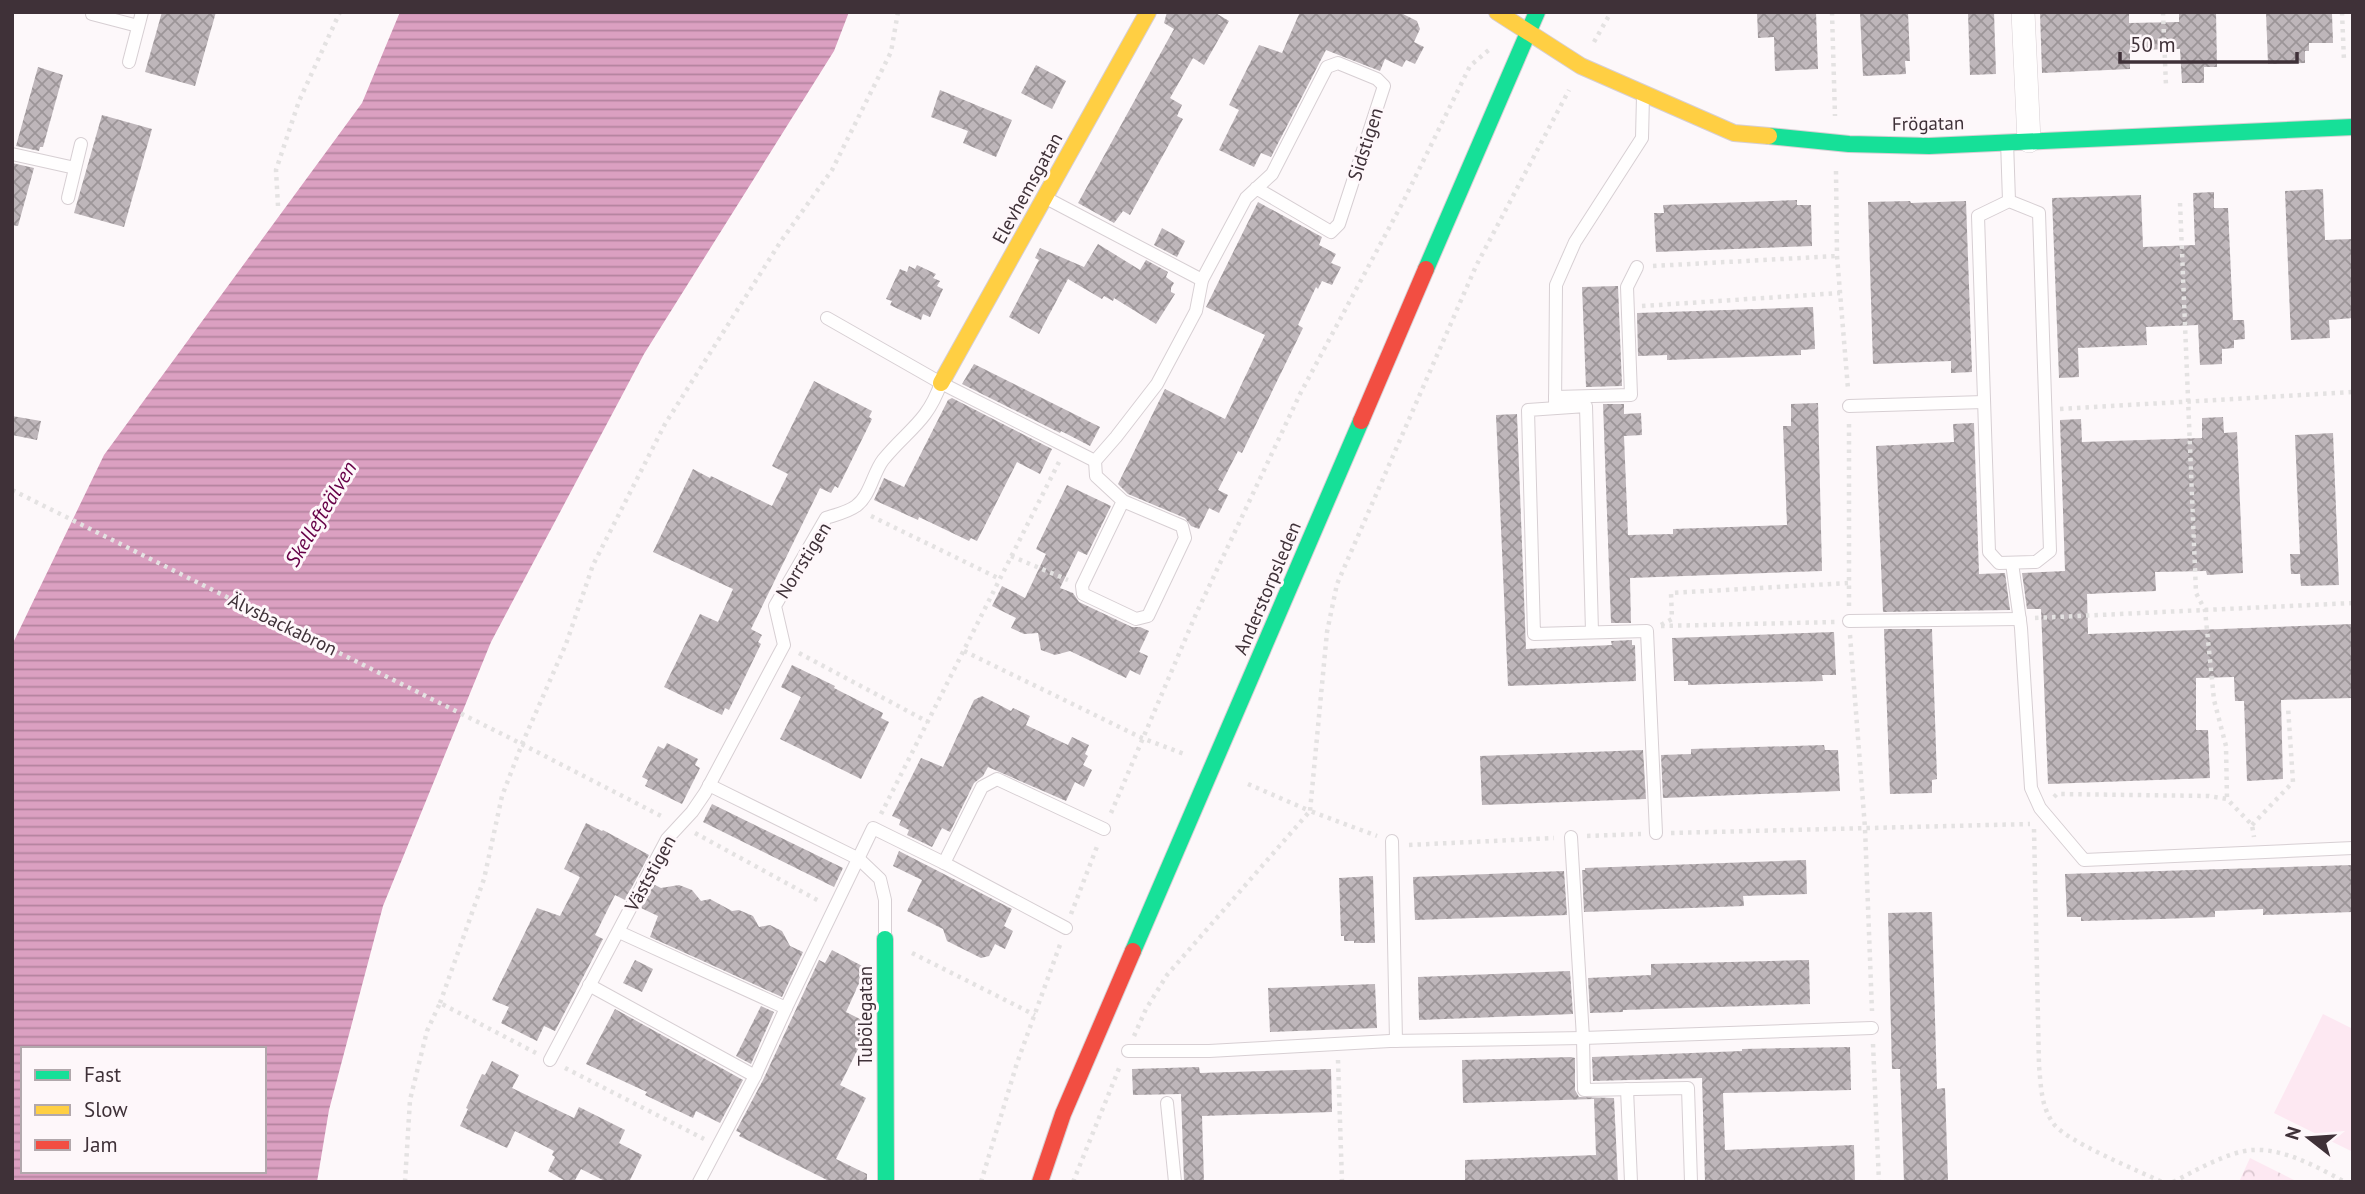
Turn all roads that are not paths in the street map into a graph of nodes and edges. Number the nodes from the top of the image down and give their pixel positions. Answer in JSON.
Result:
{"nodes":[{"id":1,"x":92,"y":12,"type":"edge"},
{"id":2,"x":142,"y":12,"type":"edge"},
{"id":3,"x":1148,"y":12,"type":"edge"},
{"id":4,"x":1538,"y":12,"type":"edge"},
{"id":5,"x":2023,"y":12,"type":"edge"},
{"id":6,"x":1502,"y":15,"type":"edge"},
{"id":7,"x":138,"y":26,"type":"junction"},
{"id":8,"x":1528,"y":33,"type":"junction"},
{"id":9,"x":129,"y":62,"type":"dead end"},
{"id":10,"x":1643,"y":93,"type":"junction"},
{"id":11,"x":2353,"y":127,"type":"edge"},
{"id":12,"x":2018,"y":141,"type":"junction"},
{"id":13,"x":81,"y":144,"type":"dead end"},
{"id":14,"x":12,"y":154,"type":"edge"},
{"id":15,"x":75,"y":168,"type":"junction"},
{"id":16,"x":1256,"y":188,"type":"junction"},
{"id":17,"x":1046,"y":197,"type":"junction"},
{"id":18,"x":68,"y":198,"type":"dead end"},
{"id":19,"x":2009,"y":201,"type":"junction"},
{"id":20,"x":1637,"y":267,"type":"road end"},
{"id":21,"x":1202,"y":280,"type":"junction"},
{"id":22,"x":827,"y":318,"type":"dead end"},
{"id":23,"x":941,"y":383,"type":"junction"},
{"id":24,"x":1984,"y":402,"type":"junction"},
{"id":25,"x":1555,"y":403,"type":"junction"},
{"id":26,"x":1849,"y":406,"type":"road end"},
{"id":27,"x":1095,"y":461,"type":"junction"},
{"id":28,"x":1123,"y":501,"type":"junction"},
{"id":29,"x":2012,"y":563,"type":"junction"},
{"id":30,"x":2020,"y":619,"type":"junction"},
{"id":31,"x":1849,"y":621,"type":"road end"},
{"id":32,"x":1592,"y":632,"type":"junction"},
{"id":33,"x":718,"y":766,"type":"joint"},
{"id":34,"x":709,"y":785,"type":"junction"},
{"id":35,"x":1104,"y":829,"type":"road end"},
{"id":36,"x":1656,"y":833,"type":"dead end"},
{"id":37,"x":1571,"y":837,"type":"dead end"},
{"id":38,"x":1392,"y":841,"type":"dead end"},
{"id":39,"x":2353,"y":848,"type":"edge"},
{"id":40,"x":859,"y":859,"type":"junction"},
{"id":41,"x":944,"y":863,"type":"junction"},
{"id":42,"x":1066,"y":928,"type":"road end"},
{"id":43,"x":619,"y":932,"type":"junction"},
{"id":44,"x":885,"y":939,"type":"joint"},
{"id":45,"x":589,"y":985,"type":"junction"},
{"id":46,"x":786,"y":1008,"type":"junction"},
{"id":47,"x":1872,"y":1028,"type":"road end"},
{"id":48,"x":1583,"y":1038,"type":"junction"},
{"id":49,"x":1396,"y":1041,"type":"junction"},
{"id":50,"x":1128,"y":1051,"type":"dead end"},
{"id":51,"x":550,"y":1060,"type":"road end"},
{"id":52,"x":755,"y":1076,"type":"junction"},
{"id":53,"x":1627,"y":1089,"type":"junction"},
{"id":54,"x":1167,"y":1103,"type":"dead end"},
{"id":55,"x":699,"y":1182,"type":"edge"},
{"id":56,"x":886,"y":1182,"type":"edge"},
{"id":57,"x":1040,"y":1182,"type":"edge"},
{"id":58,"x":1175,"y":1182,"type":"edge"},
{"id":59,"x":1631,"y":1182,"type":"edge"},
{"id":60,"x":1691,"y":1182,"type":"edge"}],
"edges":[{"from":1,"to":7,"type":"lane"},
{"from":2,"to":7,"type":"lane"},
{"from":3,"to":17,"type":"street","name":"Elevhemsgatan"},
{"from":4,"to":8,"type":"street","name":"Anderstorpsleden"},
{"from":5,"to":12,"type":"street"},
{"from":6,"to":8,"type":"street"},
{"from":7,"to":9,"type":"lane"},
{"from":8,"to":10,"type":"street","name":"Frögatan"},
{"from":8,"to":57,"type":"street","name":"Anderstorpsleden"},
{"from":10,"to":12,"type":"street","name":"Frögatan"},
{"from":10,"to":25,"type":"lane"},
{"from":11,"to":12,"type":"street","name":"Frögatan"},
{"from":12,"to":19,"type":"lane"},
{"from":13,"to":15,"type":"lane"},
{"from":14,"to":15,"type":"lane"},
{"from":15,"to":18,"type":"lane"},
{"from":16,"to":16,"type":"lane","name":"Sidstigen"},
{"from":16,"to":21,"type":"lane","name":"Sidstigen"},
{"from":17,"to":21,"type":"lane"},
{"from":17,"to":23,"type":"street","name":"Elevhemsgatan"},
{"from":19,"to":24,"type":"lane"},
{"from":19,"to":29,"type":"lane"},
{"from":20,"to":25,"type":"lane"},
{"from":21,"to":27,"type":"lane","name":"Sidstigen"},
{"from":22,"to":23,"type":"lane"},
{"from":23,"to":27,"type":"lane"},
{"from":23,"to":33,"type":"lane","name":"Norrstigen"},
{"from":24,"to":26,"type":"lane"},
{"from":24,"to":29,"type":"lane"},
{"from":25,"to":32,"type":"lane"},
{"from":25,"to":32,"type":"lane"},
{"from":27,"to":28,"type":"lane"},
{"from":28,"to":28,"type":"lane"},
{"from":29,"to":30,"type":"lane"},
{"from":30,"to":31,"type":"lane"},
{"from":30,"to":39,"type":"lane"},
{"from":32,"to":36,"type":"lane"},
{"from":33,"to":34,"type":"lane","name":"Väststigen"},
{"from":34,"to":40,"type":"lane"},
{"from":34,"to":43,"type":"lane","name":"Väststigen"},
{"from":35,"to":41,"type":"lane"},
{"from":37,"to":48,"type":"lane"},
{"from":38,"to":49,"type":"lane"},
{"from":40,"to":41,"type":"lane"},
{"from":40,"to":44,"type":"lane","name":"Tubölegatan"},
{"from":40,"to":46,"type":"lane"},
{"from":41,"to":42,"type":"lane"},
{"from":43,"to":45,"type":"lane","name":"Väststigen"},
{"from":43,"to":46,"type":"lane"},
{"from":44,"to":56,"type":"street","name":"Tubölegatan"},
{"from":45,"to":51,"type":"lane","name":"Väststigen"},
{"from":45,"to":52,"type":"lane"},
{"from":46,"to":52,"type":"lane"},
{"from":47,"to":48,"type":"lane"},
{"from":48,"to":49,"type":"lane"},
{"from":48,"to":53,"type":"lane"},
{"from":49,"to":50,"type":"lane"},
{"from":52,"to":55,"type":"lane"},
{"from":53,"to":59,"type":"lane"},
{"from":53,"to":60,"type":"lane"},
{"from":54,"to":58,"type":"lane"}]}
